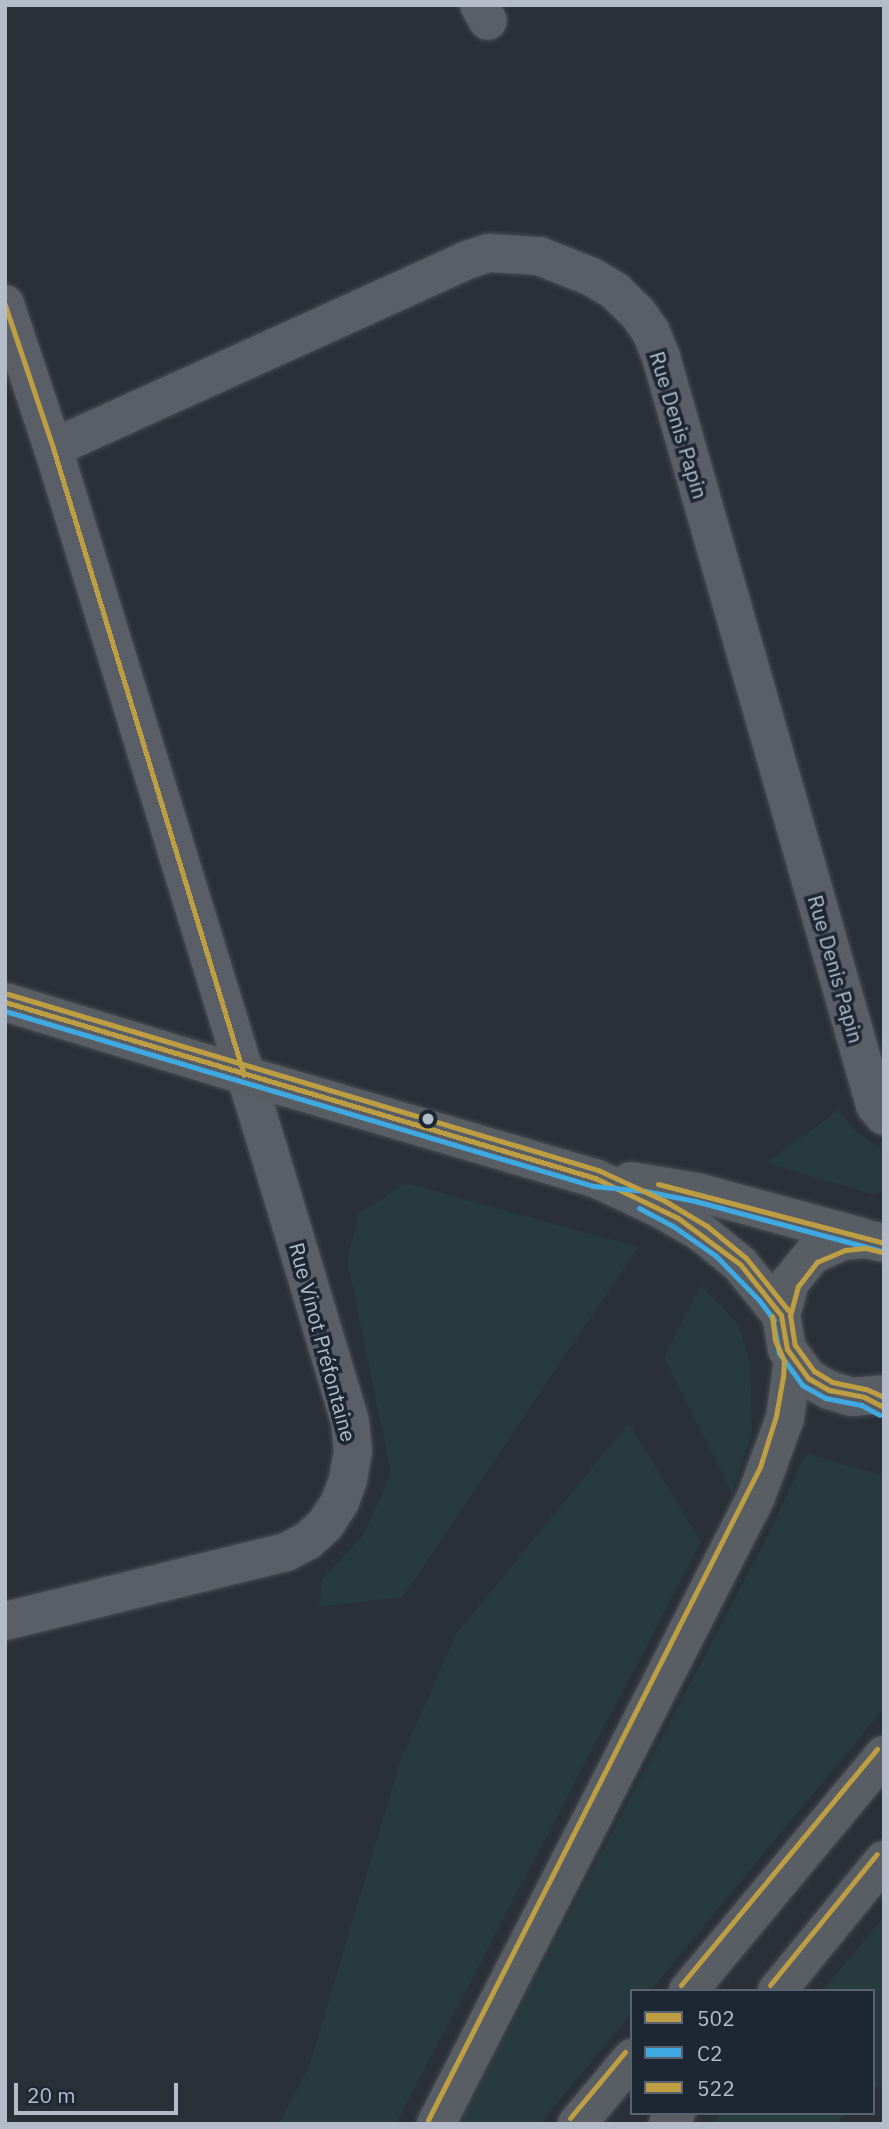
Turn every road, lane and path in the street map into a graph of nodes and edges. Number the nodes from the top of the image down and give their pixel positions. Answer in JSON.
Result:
{"nodes":[{"id":1,"x":5,"y":304,"type":"edge"},
{"id":2,"x":53,"y":448,"type":"junction"},
{"id":3,"x":5,"y":1002,"type":"edge"},
{"id":4,"x":244,"y":1075,"type":"junction"},
{"id":5,"x":884,"y":1115,"type":"edge"},
{"id":6,"x":595,"y":1178,"type":"junction"},
{"id":7,"x":875,"y":1241,"type":"edge"},
{"id":8,"x":781,"y":1315,"type":"junction"},
{"id":9,"x":793,"y":1359,"type":"junction"},
{"id":10,"x":877,"y":1399,"type":"edge"},
{"id":11,"x":5,"y":1621,"type":"edge"},
{"id":12,"x":884,"y":1755,"type":"edge"},
{"id":13,"x":884,"y":1860,"type":"edge"},
{"id":14,"x":690,"y":1989,"type":"edge"},
{"id":15,"x":779,"y":1989,"type":"edge"},
{"id":16,"x":630,"y":2060,"type":"edge"},
{"id":17,"x":436,"y":2124,"type":"edge"},
{"id":18,"x":577,"y":2124,"type":"edge"}],
"edges":[{"from":1,"to":2,"type":"street","name":"Rue Vinot Préfontaine"},
{"from":2,"to":4,"type":"street","name":"Rue Vinot Préfontaine"},
{"from":2,"to":5,"type":"street","name":"Rue Denis Papin"},
{"from":3,"to":4,"type":"street"},
{"from":4,"to":6,"type":"street"},
{"from":4,"to":11,"type":"street","name":"Rue Vinot Préfontaine"},
{"from":6,"to":7,"type":"street"},
{"from":6,"to":8,"type":"street"},
{"from":7,"to":8,"type":"street"},
{"from":8,"to":9,"type":"street"},
{"from":9,"to":10,"type":"street"},
{"from":9,"to":17,"type":"street"},
{"from":12,"to":14,"type":"street"},
{"from":13,"to":15,"type":"street"},
{"from":16,"to":18,"type":"street"}]}
